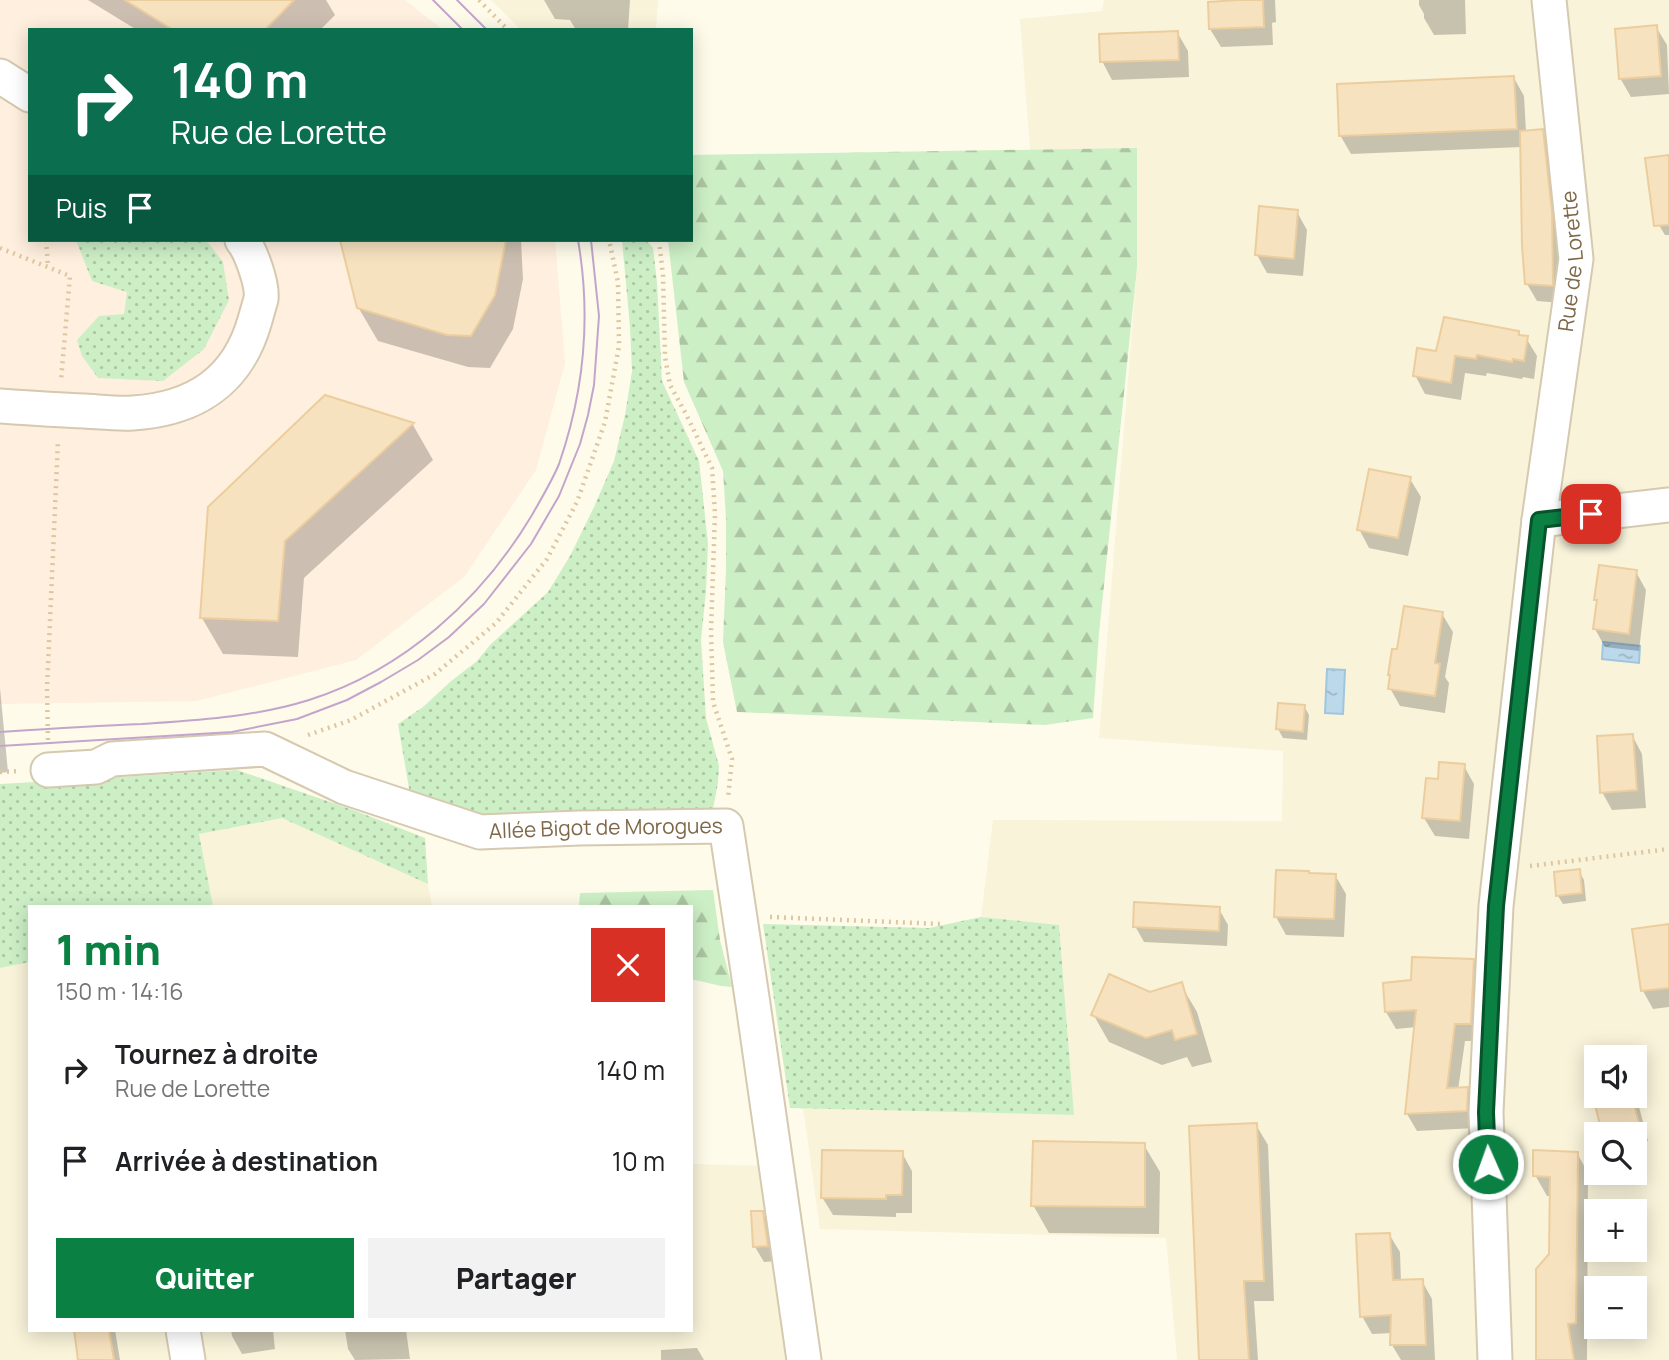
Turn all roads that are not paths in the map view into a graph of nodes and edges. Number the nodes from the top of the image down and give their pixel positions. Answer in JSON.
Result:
{"nodes":[{"id":1,"x":1549,"y":0,"type":"edge"},
{"id":2,"x":0,"y":76,"type":"edge"},
{"id":3,"x":28,"y":94,"type":"edge"},
{"id":4,"x":244,"y":242,"type":"edge"},
{"id":5,"x":0,"y":406,"type":"edge"},
{"id":6,"x":1669,"y":505,"type":"edge"},
{"id":7,"x":1539,"y":520,"type":"junction"},
{"id":8,"x":48,"y":770,"type":"road end"},
{"id":9,"x":183,"y":1332,"type":"edge"},
{"id":10,"x":188,"y":1360,"type":"edge"},
{"id":11,"x":804,"y":1360,"type":"edge"},
{"id":12,"x":1496,"y":1360,"type":"edge"}],
"edges":[{"from":1,"to":7,"type":"street","name":"Rue de Lorette"},
{"from":2,"to":3,"type":"street"},
{"from":4,"to":5,"type":"street"},
{"from":6,"to":7,"type":"street"},
{"from":7,"to":12,"type":"street","name":"Rue de Lorette"},
{"from":8,"to":11,"type":"street","name":"Allée Bigot de Morogues"},
{"from":9,"to":10,"type":"street"}]}
